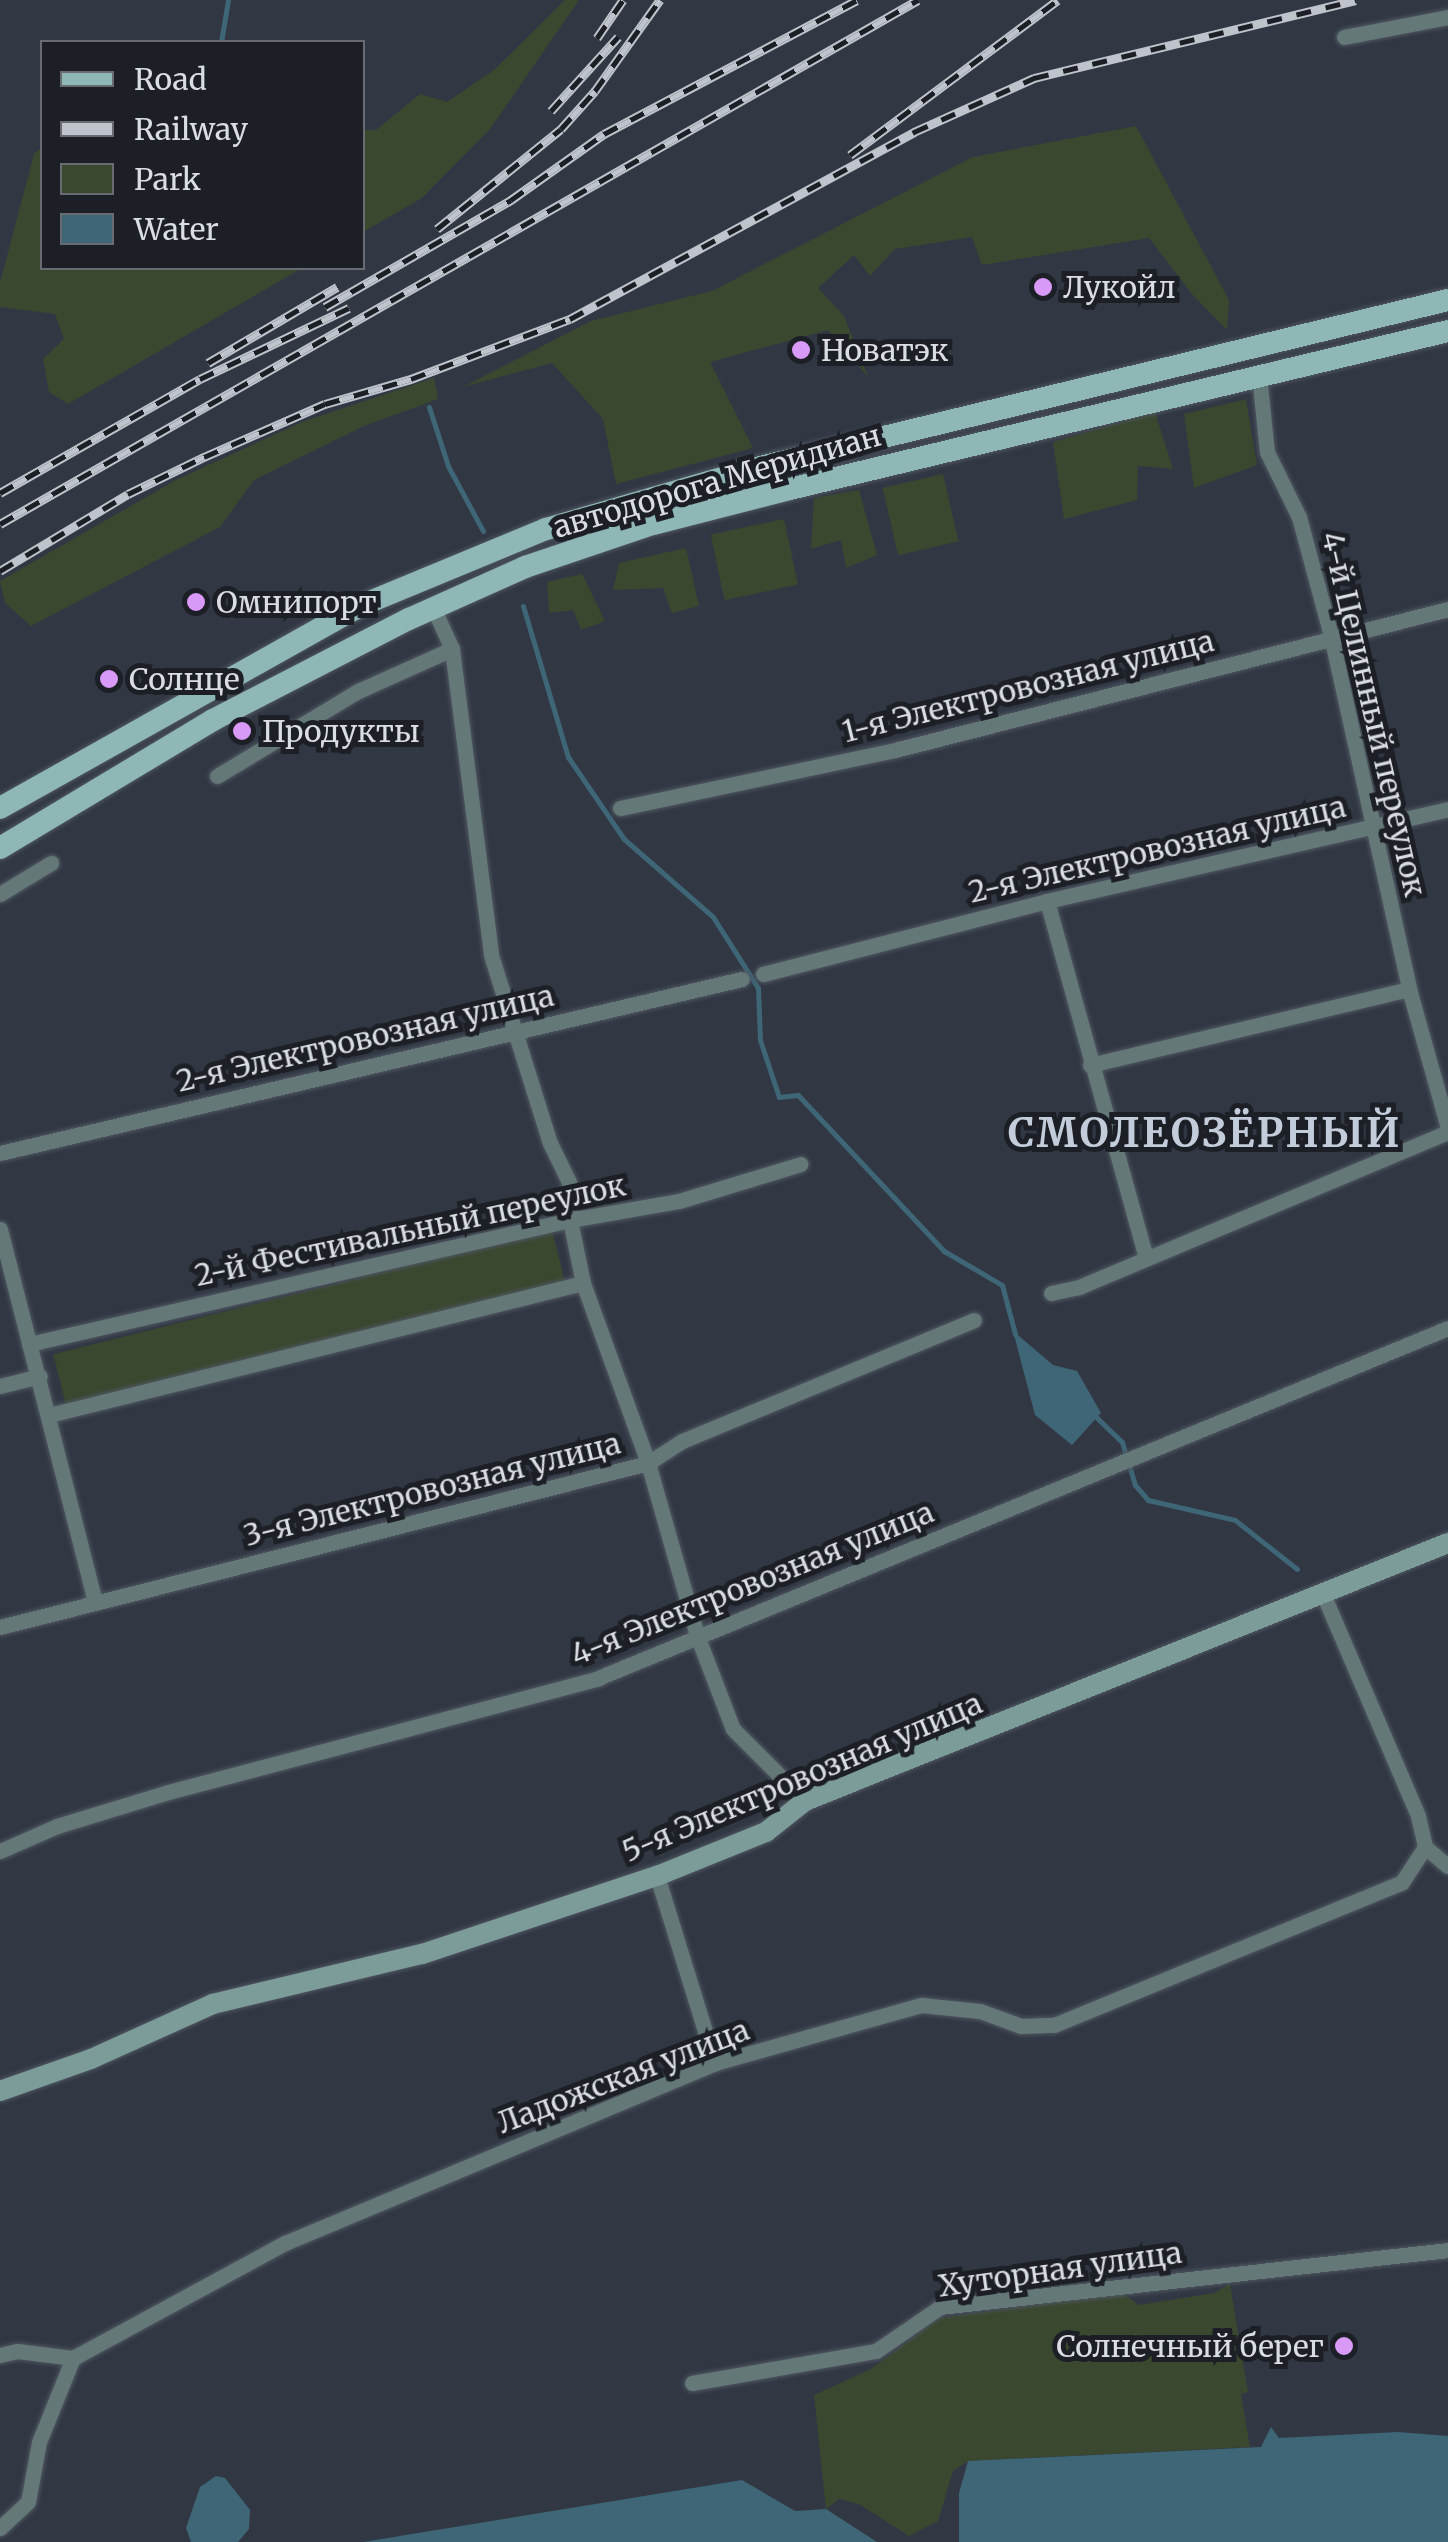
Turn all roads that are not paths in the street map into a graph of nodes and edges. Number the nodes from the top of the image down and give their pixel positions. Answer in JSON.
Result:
{"nodes":[{"id":1,"x":1448,"y":17,"type":"edge"},
{"id":2,"x":1344,"y":37,"type":"dead end"},
{"id":3,"x":1448,"y":300,"type":"edge"},
{"id":4,"x":1448,"y":331,"type":"edge"},
{"id":5,"x":1258,"y":375,"type":"junction"},
{"id":6,"x":420,"y":580,"type":"junction"},
{"id":7,"x":434,"y":607,"type":"junction"},
{"id":8,"x":1448,"y":609,"type":"edge"},
{"id":9,"x":1331,"y":636,"type":"junction"},
{"id":10,"x":452,"y":649,"type":"junction"},
{"id":11,"x":217,"y":776,"type":"dead end"},
{"id":12,"x":0,"y":808,"type":"edge"},
{"id":13,"x":620,"y":808,"type":"dead end"},
{"id":14,"x":1448,"y":809,"type":"edge"},
{"id":15,"x":1374,"y":827,"type":"junction"},
{"id":16,"x":0,"y":848,"type":"edge"},
{"id":17,"x":51,"y":863,"type":"dead end"},
{"id":18,"x":0,"y":894,"type":"edge"},
{"id":19,"x":1046,"y":902,"type":"junction"},
{"id":20,"x":762,"y":974,"type":"dead end"},
{"id":21,"x":742,"y":979,"type":"dead end"},
{"id":22,"x":1408,"y":989,"type":"junction"},
{"id":23,"x":517,"y":1030,"type":"junction"},
{"id":24,"x":1090,"y":1065,"type":"junction"},
{"id":25,"x":1448,"y":1130,"type":"edge"},
{"id":26,"x":0,"y":1153,"type":"edge"},
{"id":27,"x":801,"y":1164,"type":"dead end"},
{"id":28,"x":570,"y":1220,"type":"junction"},
{"id":29,"x":0,"y":1230,"type":"edge"},
{"id":30,"x":1146,"y":1259,"type":"junction"},
{"id":31,"x":582,"y":1284,"type":"junction"},
{"id":32,"x":1051,"y":1293,"type":"dead end"},
{"id":33,"x":974,"y":1320,"type":"dead end"},
{"id":34,"x":1448,"y":1328,"type":"edge"},
{"id":35,"x":29,"y":1344,"type":"junction"},
{"id":36,"x":40,"y":1376,"type":"junction"},
{"id":37,"x":0,"y":1386,"type":"edge"},
{"id":38,"x":49,"y":1415,"type":"junction"},
{"id":39,"x":648,"y":1463,"type":"junction"},
{"id":40,"x":1448,"y":1543,"type":"edge"},
{"id":41,"x":1324,"y":1594,"type":"junction"},
{"id":42,"x":95,"y":1603,"type":"junction"},
{"id":43,"x":0,"y":1626,"type":"edge"},
{"id":44,"x":698,"y":1638,"type":"junction"},
{"id":45,"x":805,"y":1801,"type":"junction"},
{"id":46,"x":1425,"y":1847,"type":"junction"},
{"id":47,"x":0,"y":1851,"type":"edge"},
{"id":48,"x":1448,"y":1866,"type":"edge"},
{"id":49,"x":657,"y":1876,"type":"junction"},
{"id":50,"x":715,"y":2063,"type":"junction"},
{"id":51,"x":0,"y":2091,"type":"edge"},
{"id":52,"x":1448,"y":2250,"type":"edge"},
{"id":53,"x":0,"y":2355,"type":"edge"},
{"id":54,"x":73,"y":2358,"type":"junction"},
{"id":55,"x":692,"y":2383,"type":"dead end"},
{"id":56,"x":0,"y":2528,"type":"edge"}],
"edges":[{"from":1,"to":2,"type":"street"},
{"from":3,"to":6,"type":"main road","name":"автодорога Меридиан"},
{"from":4,"to":5,"type":"main road","name":"автодорога Меридиан"},
{"from":5,"to":7,"type":"main road","name":"автодорога Меридиан"},
{"from":5,"to":9,"type":"street","name":"4-й Целинный переулок"},
{"from":6,"to":7,"type":"main road"},
{"from":6,"to":12,"type":"main road","name":"автодорога Меридиан"},
{"from":7,"to":10,"type":"street"},
{"from":7,"to":16,"type":"main road","name":"автодорога Меридиан"},
{"from":8,"to":9,"type":"street","name":"1-я Электровозная улица"},
{"from":9,"to":13,"type":"street","name":"1-я Электровозная улица"},
{"from":9,"to":15,"type":"street","name":"4-й Целинный переулок"},
{"from":10,"to":11,"type":"street"},
{"from":10,"to":23,"type":"street"},
{"from":14,"to":15,"type":"street","name":"2-я Электровозная улица"},
{"from":15,"to":19,"type":"street","name":"2-я Электровозная улица"},
{"from":15,"to":22,"type":"street","name":"4-й Целинный переулок"},
{"from":17,"to":18,"type":"street"},
{"from":19,"to":20,"type":"street","name":"2-я Электровозная улица"},
{"from":19,"to":24,"type":"street"},
{"from":21,"to":23,"type":"street","name":"2-я Электровозная улица"},
{"from":22,"to":24,"type":"street"},
{"from":22,"to":25,"type":"street","name":"4-й Целинный переулок"},
{"from":23,"to":26,"type":"street","name":"2-я Электровозная улица"},
{"from":23,"to":28,"type":"street"},
{"from":24,"to":30,"type":"street"},
{"from":25,"to":30,"type":"street"},
{"from":27,"to":28,"type":"street","name":"2-й Фестивальный переулок"},
{"from":28,"to":31,"type":"street"},
{"from":28,"to":35,"type":"street","name":"2-й Фестивальный переулок"},
{"from":29,"to":35,"type":"street"},
{"from":30,"to":32,"type":"street"},
{"from":31,"to":38,"type":"street"},
{"from":31,"to":39,"type":"street"},
{"from":33,"to":39,"type":"street","name":"3-я Электровозная улица"},
{"from":34,"to":44,"type":"street","name":"4-я Электровозная улица"},
{"from":35,"to":36,"type":"street"},
{"from":36,"to":37,"type":"street"},
{"from":36,"to":38,"type":"street"},
{"from":38,"to":42,"type":"street"},
{"from":39,"to":42,"type":"street","name":"3-я Электровозная улица"},
{"from":39,"to":44,"type":"street"},
{"from":40,"to":41,"type":"street","name":"5-я Электровозная улица"},
{"from":41,"to":45,"type":"street","name":"5-я Электровозная улица"},
{"from":41,"to":46,"type":"street"},
{"from":42,"to":43,"type":"street","name":"3-я Электровозная улица"},
{"from":44,"to":45,"type":"street"},
{"from":44,"to":47,"type":"street","name":"4-я Электровозная улица"},
{"from":45,"to":49,"type":"street","name":"5-я Электровозная улица"},
{"from":46,"to":48,"type":"street"},
{"from":46,"to":50,"type":"street","name":"Ладожская улица"},
{"from":49,"to":50,"type":"street"},
{"from":49,"to":51,"type":"street","name":"5-я Электровозная улица"},
{"from":50,"to":54,"type":"street","name":"Ладожская улица"},
{"from":52,"to":55,"type":"street","name":"Хуторная улица"},
{"from":53,"to":54,"type":"street"},
{"from":54,"to":56,"type":"street"}]}
